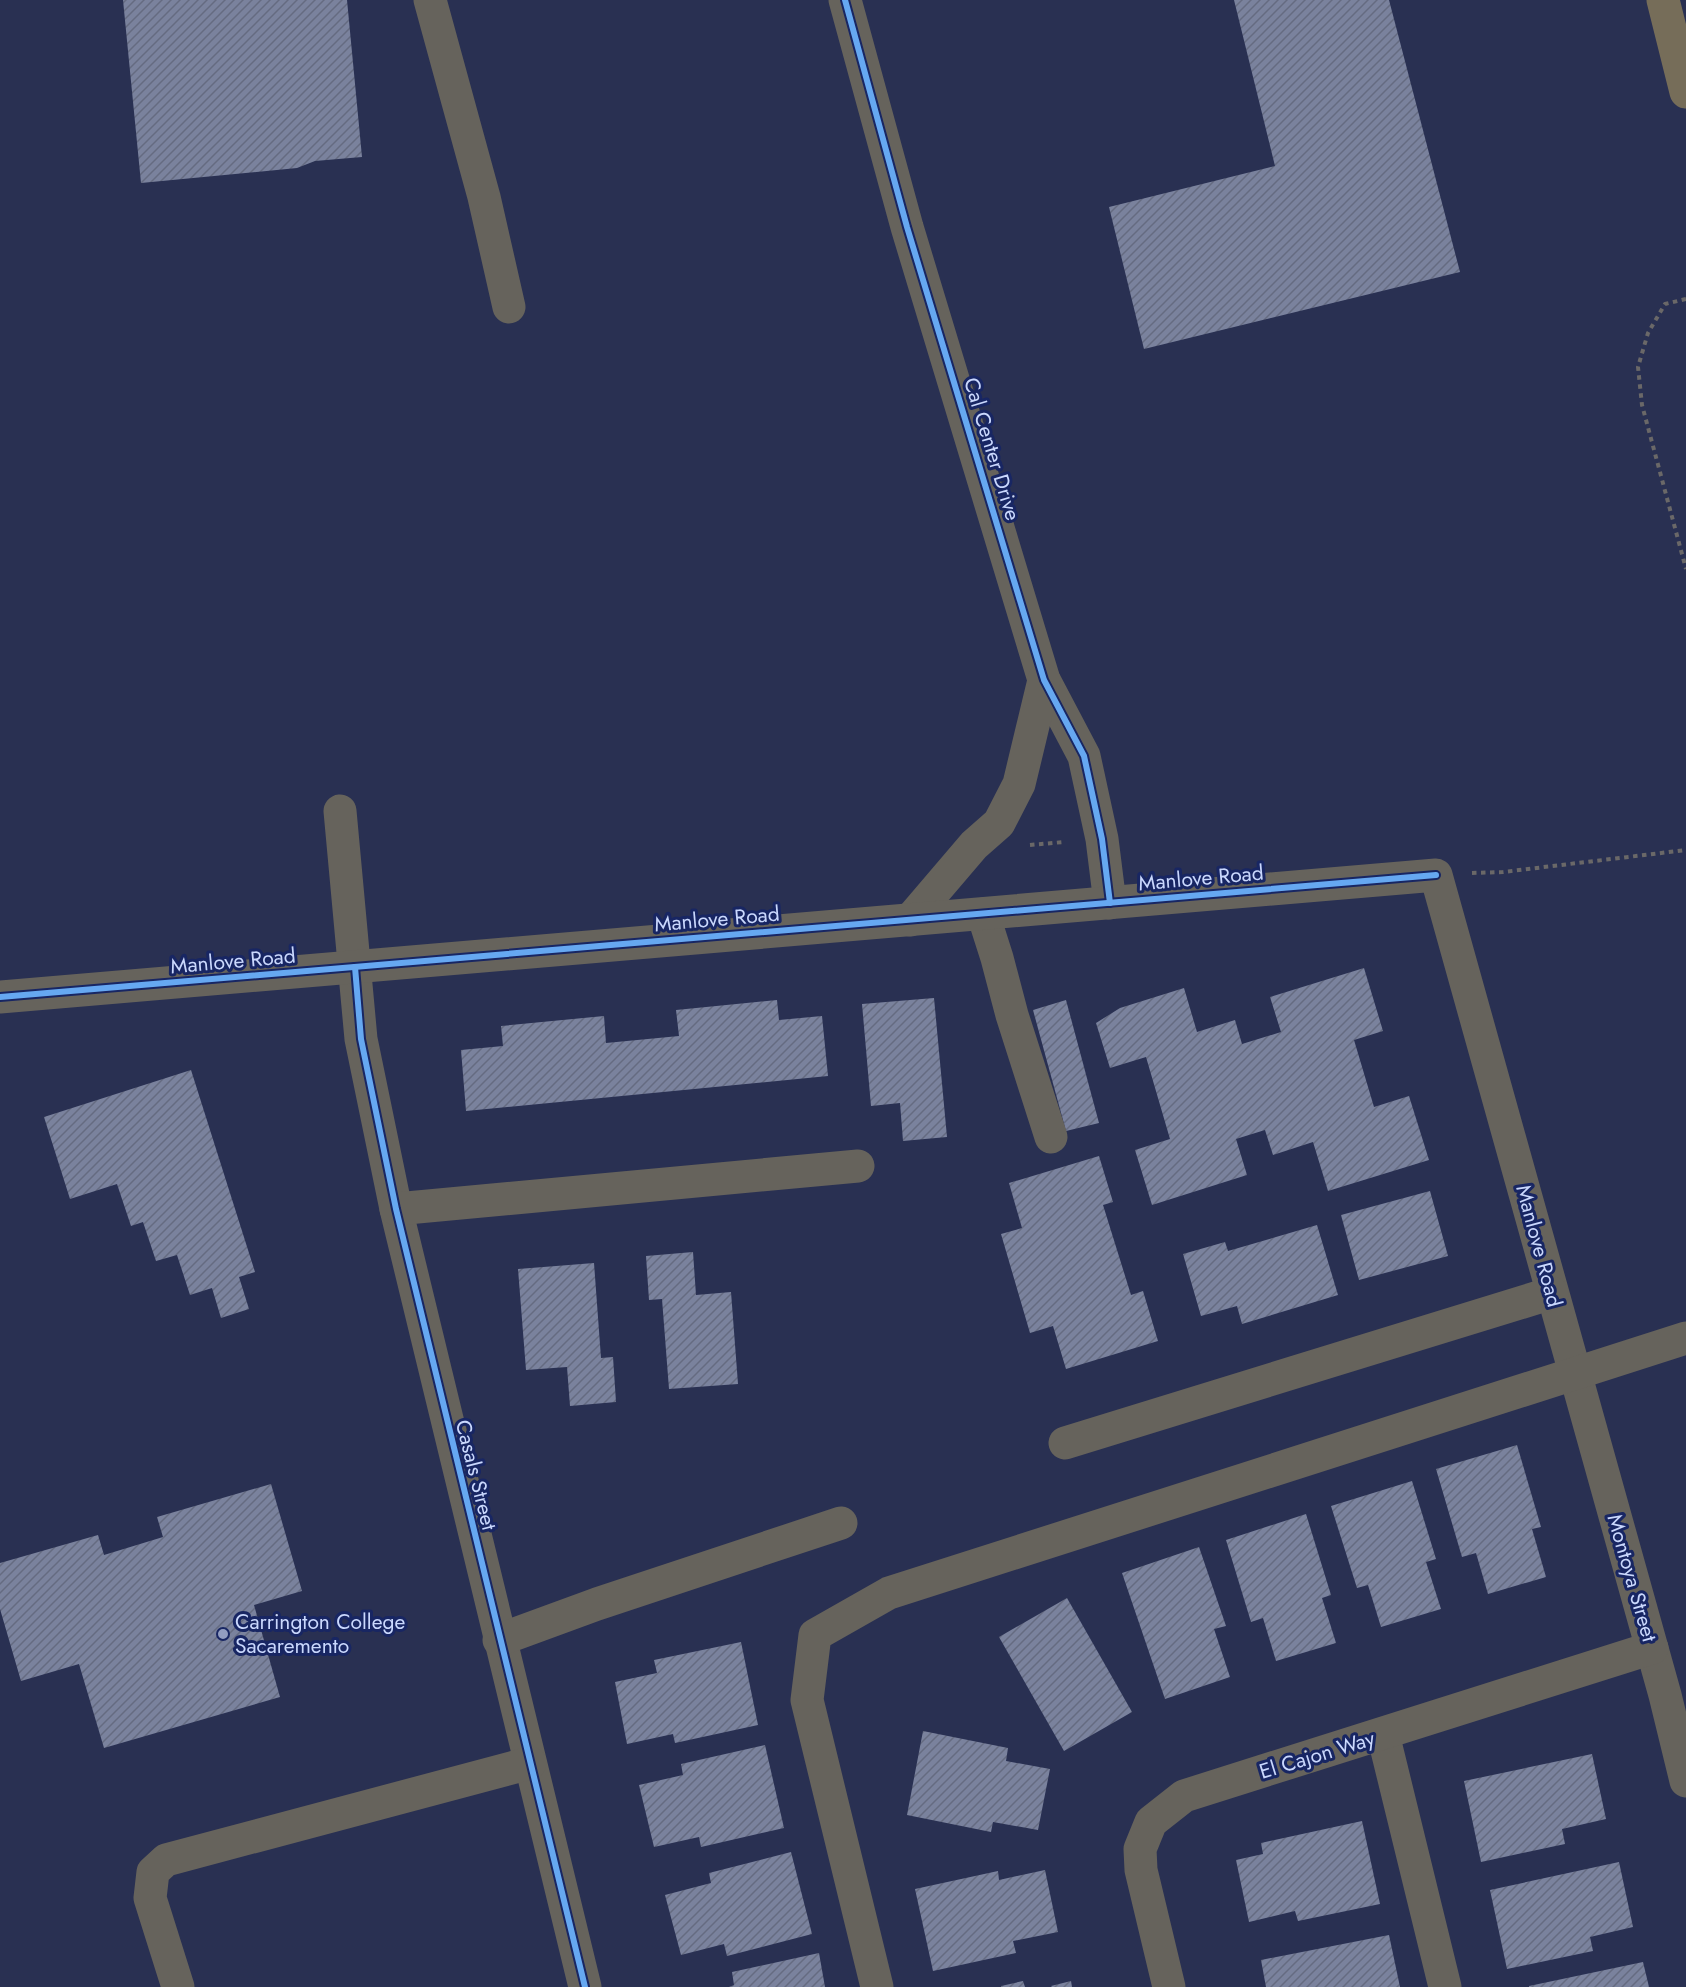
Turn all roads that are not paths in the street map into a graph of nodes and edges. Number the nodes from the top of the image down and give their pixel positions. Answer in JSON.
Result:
{"nodes":[{"id":1,"x":430,"y":0,"type":"edge"},
{"id":2,"x":845,"y":0,"type":"edge"},
{"id":3,"x":1663,"y":0,"type":"edge"},
{"id":4,"x":1686,"y":92,"type":"edge"},
{"id":5,"x":509,"y":307,"type":"dead end"},
{"id":6,"x":1044,"y":680,"type":"junction"},
{"id":7,"x":340,"y":811,"type":"dead end"},
{"id":8,"x":1110,"y":903,"type":"junction"},
{"id":9,"x":983,"y":914,"type":"junction"},
{"id":10,"x":910,"y":920,"type":"junction"},
{"id":11,"x":355,"y":967,"type":"junction"},
{"id":12,"x":0,"y":997,"type":"edge"},
{"id":13,"x":1051,"y":1137,"type":"dead end"},
{"id":14,"x":858,"y":1166,"type":"dead end"},
{"id":15,"x":396,"y":1209,"type":"junction"},
{"id":16,"x":1552,"y":1293,"type":"junction"},
{"id":17,"x":1686,"y":1338,"type":"edge"},
{"id":18,"x":1575,"y":1375,"type":"junction"},
{"id":19,"x":1065,"y":1443,"type":"dead end"},
{"id":20,"x":841,"y":1523,"type":"dead end"},
{"id":21,"x":499,"y":1640,"type":"junction"},
{"id":22,"x":1652,"y":1648,"type":"junction"},
{"id":23,"x":1383,"y":1734,"type":"junction"},
{"id":24,"x":530,"y":1763,"type":"junction"},
{"id":25,"x":1686,"y":1781,"type":"edge"},
{"id":26,"x":178,"y":1987,"type":"edge"},
{"id":27,"x":585,"y":1987,"type":"edge"},
{"id":28,"x":877,"y":1987,"type":"edge"},
{"id":29,"x":1169,"y":1987,"type":"edge"},
{"id":30,"x":1445,"y":1987,"type":"edge"}],
"edges":[{"from":1,"to":5,"type":"street"},
{"from":2,"to":6,"type":"street","name":"Cal Center Drive"},
{"from":3,"to":4,"type":"highway"},
{"from":6,"to":8,"type":"street","name":"Cal Center Drive"},
{"from":6,"to":10,"type":"street"},
{"from":7,"to":11,"type":"street","name":"Casals Street"},
{"from":8,"to":9,"type":"street","name":"Manlove Road"},
{"from":8,"to":16,"type":"street","name":"Manlove Road"},
{"from":9,"to":10,"type":"street","name":"Manlove Road"},
{"from":9,"to":13,"type":"street"},
{"from":10,"to":11,"type":"street","name":"Manlove Road"},
{"from":11,"to":12,"type":"street","name":"Manlove Road"},
{"from":11,"to":15,"type":"street","name":"Casals Street"},
{"from":14,"to":15,"type":"street"},
{"from":15,"to":21,"type":"street","name":"Casals Street"},
{"from":16,"to":18,"type":"street","name":"Manlove Road"},
{"from":16,"to":19,"type":"street"},
{"from":17,"to":18,"type":"street"},
{"from":18,"to":22,"type":"street","name":"Montoya Street"},
{"from":18,"to":28,"type":"street"},
{"from":20,"to":21,"type":"street"},
{"from":21,"to":24,"type":"street","name":"Casals Street"},
{"from":22,"to":23,"type":"street","name":"El Cajon Way"},
{"from":22,"to":25,"type":"street","name":"Montoya Street"},
{"from":23,"to":29,"type":"street","name":"El Cajon Way"},
{"from":23,"to":30,"type":"street"},
{"from":24,"to":26,"type":"street"},
{"from":24,"to":27,"type":"street","name":"Casals Street"}]}
